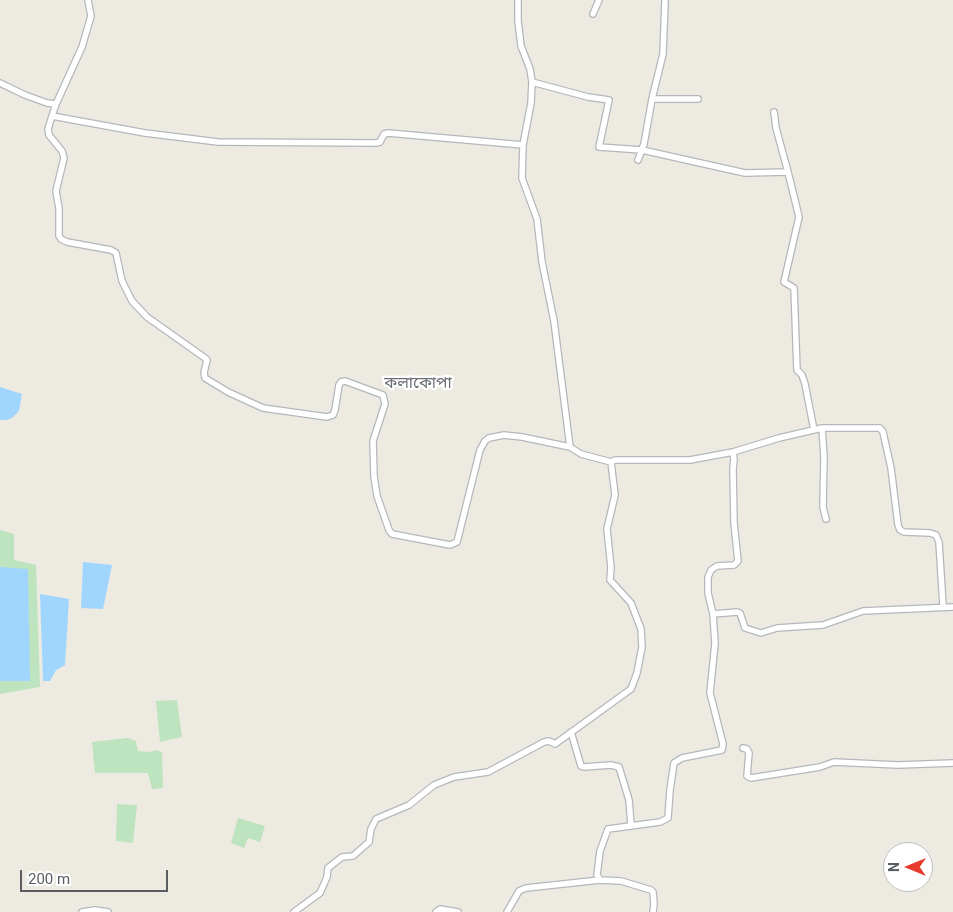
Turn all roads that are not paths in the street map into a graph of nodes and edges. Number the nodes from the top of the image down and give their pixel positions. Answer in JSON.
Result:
{"nodes":[{"id":1,"x":88,"y":0,"type":"edge"},
{"id":2,"x":518,"y":0,"type":"edge"},
{"id":3,"x":599,"y":0,"type":"edge"},
{"id":4,"x":664,"y":0,"type":"edge"},
{"id":5,"x":593,"y":14,"type":"dead end"},
{"id":6,"x":532,"y":82,"type":"junction"},
{"id":7,"x":0,"y":83,"type":"edge"},
{"id":8,"x":652,"y":99,"type":"junction"},
{"id":9,"x":698,"y":99,"type":"dead end"},
{"id":10,"x":56,"y":104,"type":"junction"},
{"id":11,"x":774,"y":112,"type":"dead end"},
{"id":12,"x":52,"y":116,"type":"junction"},
{"id":13,"x":523,"y":145,"type":"junction"},
{"id":14,"x":642,"y":150,"type":"junction"},
{"id":15,"x":638,"y":160,"type":"dead end"},
{"id":16,"x":788,"y":172,"type":"junction"},
{"id":17,"x":822,"y":428,"type":"junction"},
{"id":18,"x":814,"y":430,"type":"junction"},
{"id":19,"x":570,"y":447,"type":"junction"},
{"id":20,"x":733,"y":452,"type":"junction"},
{"id":21,"x":612,"y":462,"type":"junction"},
{"id":22,"x":826,"y":519,"type":"dead end"},
{"id":23,"x":943,"y":606,"type":"junction"},
{"id":24,"x":953,"y":607,"type":"edge"},
{"id":25,"x":713,"y":614,"type":"junction"},
{"id":26,"x":571,"y":732,"type":"junction"},
{"id":27,"x":743,"y":748,"type":"dead end"},
{"id":28,"x":953,"y":762,"type":"edge"},
{"id":29,"x":631,"y":825,"type":"junction"},
{"id":30,"x":600,"y":880,"type":"junction"},
{"id":31,"x":82,"y":912,"type":"edge"},
{"id":32,"x":108,"y":912,"type":"edge"},
{"id":33,"x":294,"y":912,"type":"edge"},
{"id":34,"x":436,"y":912,"type":"edge"},
{"id":35,"x":458,"y":912,"type":"edge"},
{"id":36,"x":507,"y":912,"type":"edge"},
{"id":37,"x":652,"y":912,"type":"edge"}],
"edges":[{"from":1,"to":10,"type":"street"},
{"from":2,"to":6,"type":"street"},
{"from":3,"to":5,"type":"street"},
{"from":4,"to":8,"type":"street"},
{"from":6,"to":13,"type":"street"},
{"from":6,"to":14,"type":"street"},
{"from":7,"to":10,"type":"street"},
{"from":8,"to":9,"type":"street"},
{"from":8,"to":14,"type":"street"},
{"from":10,"to":12,"type":"street"},
{"from":11,"to":16,"type":"street"},
{"from":12,"to":13,"type":"street"},
{"from":12,"to":19,"type":"street"},
{"from":13,"to":19,"type":"street"},
{"from":14,"to":15,"type":"street"},
{"from":14,"to":16,"type":"street"},
{"from":16,"to":18,"type":"street"},
{"from":17,"to":18,"type":"street"},
{"from":17,"to":22,"type":"street"},
{"from":17,"to":23,"type":"street"},
{"from":18,"to":20,"type":"street"},
{"from":19,"to":21,"type":"street"},
{"from":20,"to":21,"type":"street"},
{"from":20,"to":25,"type":"street"},
{"from":21,"to":26,"type":"street"},
{"from":23,"to":24,"type":"street"},
{"from":23,"to":25,"type":"street"},
{"from":25,"to":29,"type":"street"},
{"from":26,"to":29,"type":"street"},
{"from":26,"to":33,"type":"street"},
{"from":27,"to":28,"type":"street"},
{"from":29,"to":30,"type":"street"},
{"from":30,"to":36,"type":"street"},
{"from":30,"to":37,"type":"street"},
{"from":31,"to":32,"type":"street"},
{"from":34,"to":35,"type":"street"}]}
